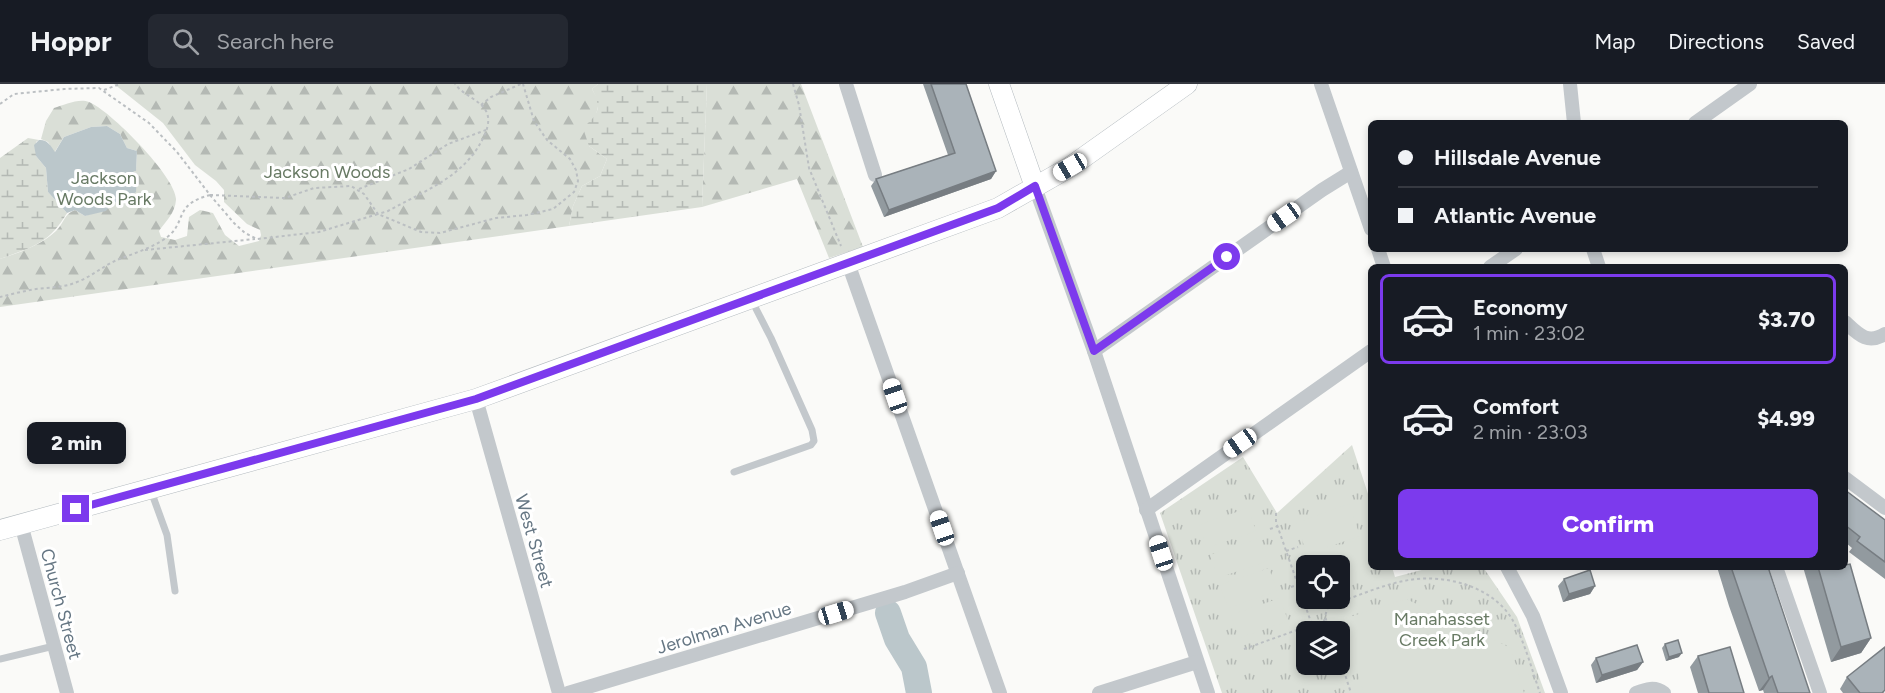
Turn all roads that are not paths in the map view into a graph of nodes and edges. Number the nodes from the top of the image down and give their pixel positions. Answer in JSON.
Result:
{"nodes":[{"id":1,"x":846,"y":84,"type":"edge"},
{"id":2,"x":999,"y":84,"type":"edge"},
{"id":3,"x":1187,"y":84,"type":"edge"},
{"id":4,"x":1321,"y":84,"type":"edge"},
{"id":5,"x":1570,"y":84,"type":"edge"},
{"id":6,"x":1750,"y":84,"type":"edge"},
{"id":7,"x":1574,"y":120,"type":"edge"},
{"id":8,"x":1699,"y":120,"type":"edge"},
{"id":9,"x":1351,"y":172,"type":"junction"},
{"id":10,"x":875,"y":175,"type":"dead end"},
{"id":11,"x":1035,"y":186,"type":"junction"},
{"id":12,"x":1368,"y":220,"type":"edge"},
{"id":13,"x":1512,"y":252,"type":"edge"},
{"id":14,"x":848,"y":263,"type":"junction"},
{"id":15,"x":1494,"y":264,"type":"edge"},
{"id":16,"x":751,"y":299,"type":"junction"},
{"id":17,"x":1848,"y":325,"type":"edge"},
{"id":18,"x":1879,"y":337,"type":"edge"},
{"id":19,"x":1094,"y":351,"type":"junction"},
{"id":20,"x":1368,"y":353,"type":"edge"},
{"id":21,"x":476,"y":399,"type":"junction"},
{"id":22,"x":734,"y":472,"type":"dead end"},
{"id":23,"x":1848,"y":480,"type":"edge"},
{"id":24,"x":150,"y":489,"type":"junction"},
{"id":25,"x":1885,"y":508,"type":"edge"},
{"id":26,"x":1146,"y":510,"type":"junction"},
{"id":27,"x":21,"y":524,"type":"junction"},
{"id":28,"x":0,"y":530,"type":"edge"},
{"id":29,"x":1509,"y":570,"type":"edge"},
{"id":30,"x":1777,"y":570,"type":"edge"},
{"id":31,"x":958,"y":573,"type":"junction"},
{"id":32,"x":175,"y":591,"type":"dead end"},
{"id":33,"x":54,"y":646,"type":"junction"},
{"id":34,"x":0,"y":659,"type":"edge"},
{"id":35,"x":1197,"y":662,"type":"junction"},
{"id":36,"x":67,"y":693,"type":"edge"},
{"id":37,"x":559,"y":693,"type":"edge"},
{"id":38,"x":568,"y":693,"type":"edge"},
{"id":39,"x":1000,"y":693,"type":"edge"},
{"id":40,"x":1099,"y":693,"type":"edge"},
{"id":41,"x":1208,"y":693,"type":"edge"},
{"id":42,"x":1561,"y":693,"type":"edge"},
{"id":43,"x":1636,"y":693,"type":"edge"},
{"id":44,"x":1664,"y":693,"type":"edge"},
{"id":45,"x":1820,"y":693,"type":"edge"}],
"edges":[{"from":1,"to":10,"type":"street"},
{"from":2,"to":11,"type":"main road"},
{"from":3,"to":11,"type":"main road"},
{"from":4,"to":9,"type":"street"},
{"from":5,"to":7,"type":"street"},
{"from":6,"to":8,"type":"street"},
{"from":9,"to":12,"type":"street"},
{"from":9,"to":19,"type":"street"},
{"from":11,"to":14,"type":"main road"},
{"from":11,"to":19,"type":"street"},
{"from":13,"to":15,"type":"street"},
{"from":14,"to":16,"type":"main road"},
{"from":14,"to":31,"type":"street"},
{"from":16,"to":21,"type":"main road"},
{"from":16,"to":22,"type":"lane"},
{"from":17,"to":18,"type":"street"},
{"from":19,"to":26,"type":"street"},
{"from":20,"to":26,"type":"street"},
{"from":21,"to":24,"type":"main road"},
{"from":21,"to":37,"type":"street","name":"West Street"},
{"from":23,"to":25,"type":"street"},
{"from":24,"to":27,"type":"main road"},
{"from":24,"to":32,"type":"lane"},
{"from":26,"to":35,"type":"street"},
{"from":27,"to":28,"type":"main road"},
{"from":27,"to":33,"type":"street","name":"Church Street"},
{"from":29,"to":42,"type":"street"},
{"from":30,"to":45,"type":"street"},
{"from":31,"to":38,"type":"street","name":"Jerolman Avenue"},
{"from":31,"to":39,"type":"street"},
{"from":33,"to":34,"type":"lane"},
{"from":33,"to":36,"type":"street","name":"Church Street"},
{"from":35,"to":40,"type":"street"},
{"from":35,"to":41,"type":"street"},
{"from":43,"to":44,"type":"street"}]}
